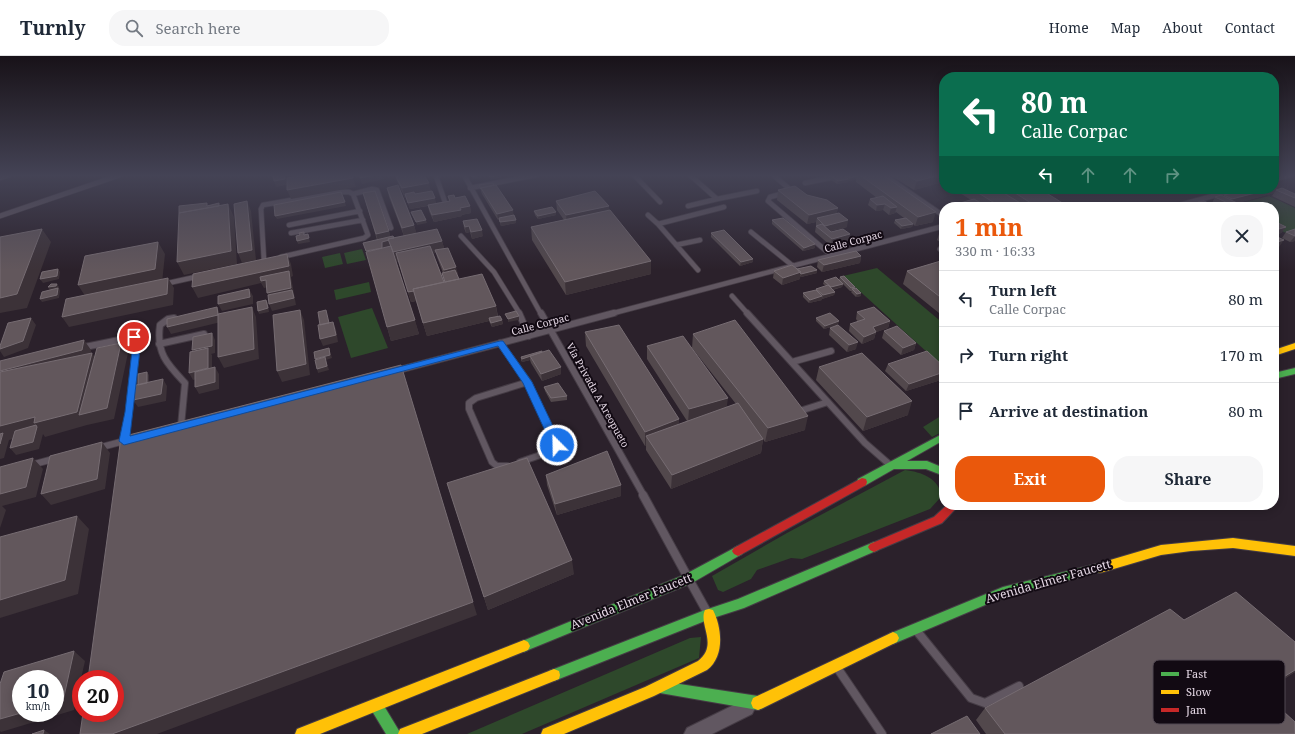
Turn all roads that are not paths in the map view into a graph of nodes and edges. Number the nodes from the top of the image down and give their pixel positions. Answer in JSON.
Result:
{"nodes":[{"id":1,"x":27,"y":207,"type":"edge"},
{"id":2,"x":262,"y":207,"type":"edge"},
{"id":3,"x":358,"y":207,"type":"edge"},
{"id":4,"x":383,"y":207,"type":"edge"},
{"id":5,"x":480,"y":207,"type":"edge"},
{"id":6,"x":724,"y":207,"type":"dead end"},
{"id":7,"x":776,"y":207,"type":"edge"},
{"id":8,"x":930,"y":207,"type":"edge"},
{"id":9,"x":360,"y":211,"type":"junction"},
{"id":10,"x":939,"y":213,"type":"edge"},
{"id":11,"x":648,"y":214,"type":"dead end"},
{"id":12,"x":0,"y":216,"type":"edge"},
{"id":13,"x":316,"y":219,"type":"junction"},
{"id":14,"x":363,"y":220,"type":"junction"},
{"id":15,"x":658,"y":224,"type":"junction"},
{"id":16,"x":289,"y":225,"type":"dead end"},
{"id":17,"x":939,"y":227,"type":"edge"},
{"id":18,"x":319,"y":228,"type":"junction"},
{"id":19,"x":391,"y":228,"type":"dead end"},
{"id":20,"x":751,"y":232,"type":"dead end"},
{"id":21,"x":291,"y":233,"type":"dead end"},
{"id":22,"x":461,"y":236,"type":"dead end"},
{"id":23,"x":700,"y":240,"type":"dead end"},
{"id":24,"x":676,"y":245,"type":"junction"},
{"id":25,"x":832,"y":256,"type":"junction"},
{"id":26,"x":279,"y":258,"type":"edge"},
{"id":27,"x":272,"y":260,"type":"edge"},
{"id":28,"x":264,"y":261,"type":"junction"},
{"id":29,"x":258,"y":263,"type":"edge"},
{"id":30,"x":793,"y":266,"type":"junction"},
{"id":31,"x":698,"y":270,"type":"dead end"},
{"id":32,"x":207,"y":274,"type":"edge"},
{"id":33,"x":155,"y":286,"type":"edge"},
{"id":34,"x":732,"y":296,"type":"dead end"},
{"id":35,"x":182,"y":316,"type":"edge"},
{"id":36,"x":550,"y":331,"type":"junction"},
{"id":37,"x":204,"y":334,"type":"edge"},
{"id":38,"x":530,"y":336,"type":"junction"},
{"id":39,"x":500,"y":343,"type":"junction"},
{"id":40,"x":159,"y":344,"type":"junction"},
{"id":41,"x":1295,"y":346,"type":"edge"},
{"id":42,"x":76,"y":349,"type":"edge"},
{"id":43,"x":831,"y":350,"type":"dead end"},
{"id":44,"x":1279,"y":351,"type":"edge"},
{"id":45,"x":792,"y":362,"type":"junction"},
{"id":46,"x":1295,"y":371,"type":"edge"},
{"id":47,"x":386,"y":373,"type":"edge"},
{"id":48,"x":1279,"y":375,"type":"edge"},
{"id":49,"x":528,"y":382,"type":"junction"},
{"id":50,"x":828,"y":402,"type":"junction"},
{"id":51,"x":803,"y":410,"type":"edge"},
{"id":52,"x":189,"y":424,"type":"edge"},
{"id":53,"x":181,"y":426,"type":"junction"},
{"id":54,"x":174,"y":428,"type":"edge"},
{"id":55,"x":131,"y":439,"type":"edge"},
{"id":56,"x":939,"y":439,"type":"edge"},
{"id":57,"x":124,"y":441,"type":"junction"},
{"id":58,"x":95,"y":448,"type":"edge"},
{"id":59,"x":66,"y":456,"type":"edge"},
{"id":60,"x":891,"y":466,"type":"junction"},
{"id":61,"x":22,"y":467,"type":"edge"},
{"id":62,"x":939,"y":470,"type":"edge"},
{"id":63,"x":949,"y":510,"type":"edge"},
{"id":64,"x":1295,"y":550,"type":"edge"},
{"id":65,"x":688,"y":579,"type":"junction"},
{"id":66,"x":709,"y":614,"type":"junction"},
{"id":67,"x":914,"y":628,"type":"junction"},
{"id":68,"x":835,"y":665,"type":"junction"},
{"id":69,"x":660,"y":686,"type":"junction"},
{"id":70,"x":1019,"y":686,"type":"dead end"},
{"id":71,"x":758,"y":703,"type":"junction"},
{"id":72,"x":376,"y":706,"type":"junction"},
{"id":73,"x":552,"y":733,"type":"edge"},
{"id":74,"x":302,"y":734,"type":"edge"},
{"id":75,"x":394,"y":734,"type":"edge"},
{"id":76,"x":405,"y":734,"type":"edge"},
{"id":77,"x":693,"y":734,"type":"edge"},
{"id":78,"x":882,"y":734,"type":"edge"}],
"edges":[{"from":1,"to":12,"type":"lane"},
{"from":2,"to":28,"type":"lane"},
{"from":3,"to":9,"type":"lane"},
{"from":4,"to":19,"type":"lane"},
{"from":5,"to":36,"type":"lane","name":"Vía Privada A Areopueto"},
{"from":6,"to":15,"type":"lane"},
{"from":7,"to":25,"type":"lane"},
{"from":8,"to":10,"type":"lane"},
{"from":9,"to":13,"type":"lane"},
{"from":9,"to":14,"type":"lane"},
{"from":11,"to":15,"type":"lane"},
{"from":13,"to":16,"type":"lane"},
{"from":13,"to":18,"type":"lane"},
{"from":14,"to":18,"type":"lane"},
{"from":14,"to":26,"type":"lane"},
{"from":15,"to":24,"type":"lane"},
{"from":17,"to":25,"type":"lane","name":"Calle Corpac"},
{"from":18,"to":21,"type":"lane"},
{"from":20,"to":30,"type":"lane"},
{"from":22,"to":38,"type":"lane"},
{"from":23,"to":24,"type":"lane"},
{"from":24,"to":31,"type":"lane"},
{"from":25,"to":30,"type":"lane","name":"Calle Corpac"},
{"from":27,"to":28,"type":"lane"},
{"from":28,"to":29,"type":"lane"},
{"from":30,"to":36,"type":"lane","name":"Calle Corpac"},
{"from":32,"to":33,"type":"lane"},
{"from":34,"to":45,"type":"lane"},
{"from":35,"to":40,"type":"lane"},
{"from":36,"to":38,"type":"lane","name":"Calle Corpac"},
{"from":36,"to":65,"type":"lane","name":"Vía Privada A Areopueto"},
{"from":37,"to":40,"type":"lane"},
{"from":38,"to":39,"type":"lane","name":"Calle Corpac"},
{"from":39,"to":47,"type":"lane","name":"Calle Corpac"},
{"from":39,"to":49,"type":"lane"},
{"from":40,"to":53,"type":"lane"},
{"from":41,"to":44,"type":"main road"},
{"from":42,"to":57,"type":"lane"},
{"from":43,"to":45,"type":"lane"},
{"from":45,"to":50,"type":"lane"},
{"from":46,"to":48,"type":"main road"},
{"from":49,"to":49,"type":"lane"},
{"from":50,"to":51,"type":"lane"},
{"from":50,"to":60,"type":"lane"},
{"from":52,"to":53,"type":"lane"},
{"from":53,"to":54,"type":"lane"},
{"from":55,"to":57,"type":"lane"},
{"from":56,"to":60,"type":"main road","name":"Avenida Elmer Faucett"},
{"from":57,"to":58,"type":"lane"},
{"from":59,"to":61,"type":"lane"},
{"from":60,"to":62,"type":"main road"},
{"from":60,"to":65,"type":"main road","name":"Avenida Elmer Faucett"},
{"from":63,"to":66,"type":"main road"},
{"from":64,"to":67,"type":"main road","name":"Avenida Elmer Faucett"},
{"from":65,"to":66,"type":"lane","name":"Vía Privada A Areopueto"},
{"from":65,"to":72,"type":"main road","name":"Avenida Elmer Faucett"},
{"from":66,"to":69,"type":"main road"},
{"from":66,"to":76,"type":"main road"},
{"from":67,"to":68,"type":"main road","name":"Avenida Elmer Faucett"},
{"from":67,"to":70,"type":"lane"},
{"from":68,"to":71,"type":"main road","name":"Avenida Elmer Faucett"},
{"from":68,"to":78,"type":"lane"},
{"from":69,"to":71,"type":"main road"},
{"from":69,"to":73,"type":"main road"},
{"from":71,"to":77,"type":"street","name":"Avenida Elmer Faucett"},
{"from":72,"to":74,"type":"main road","name":"Avenida Elmer Faucett"},
{"from":72,"to":75,"type":"main road"}]}
